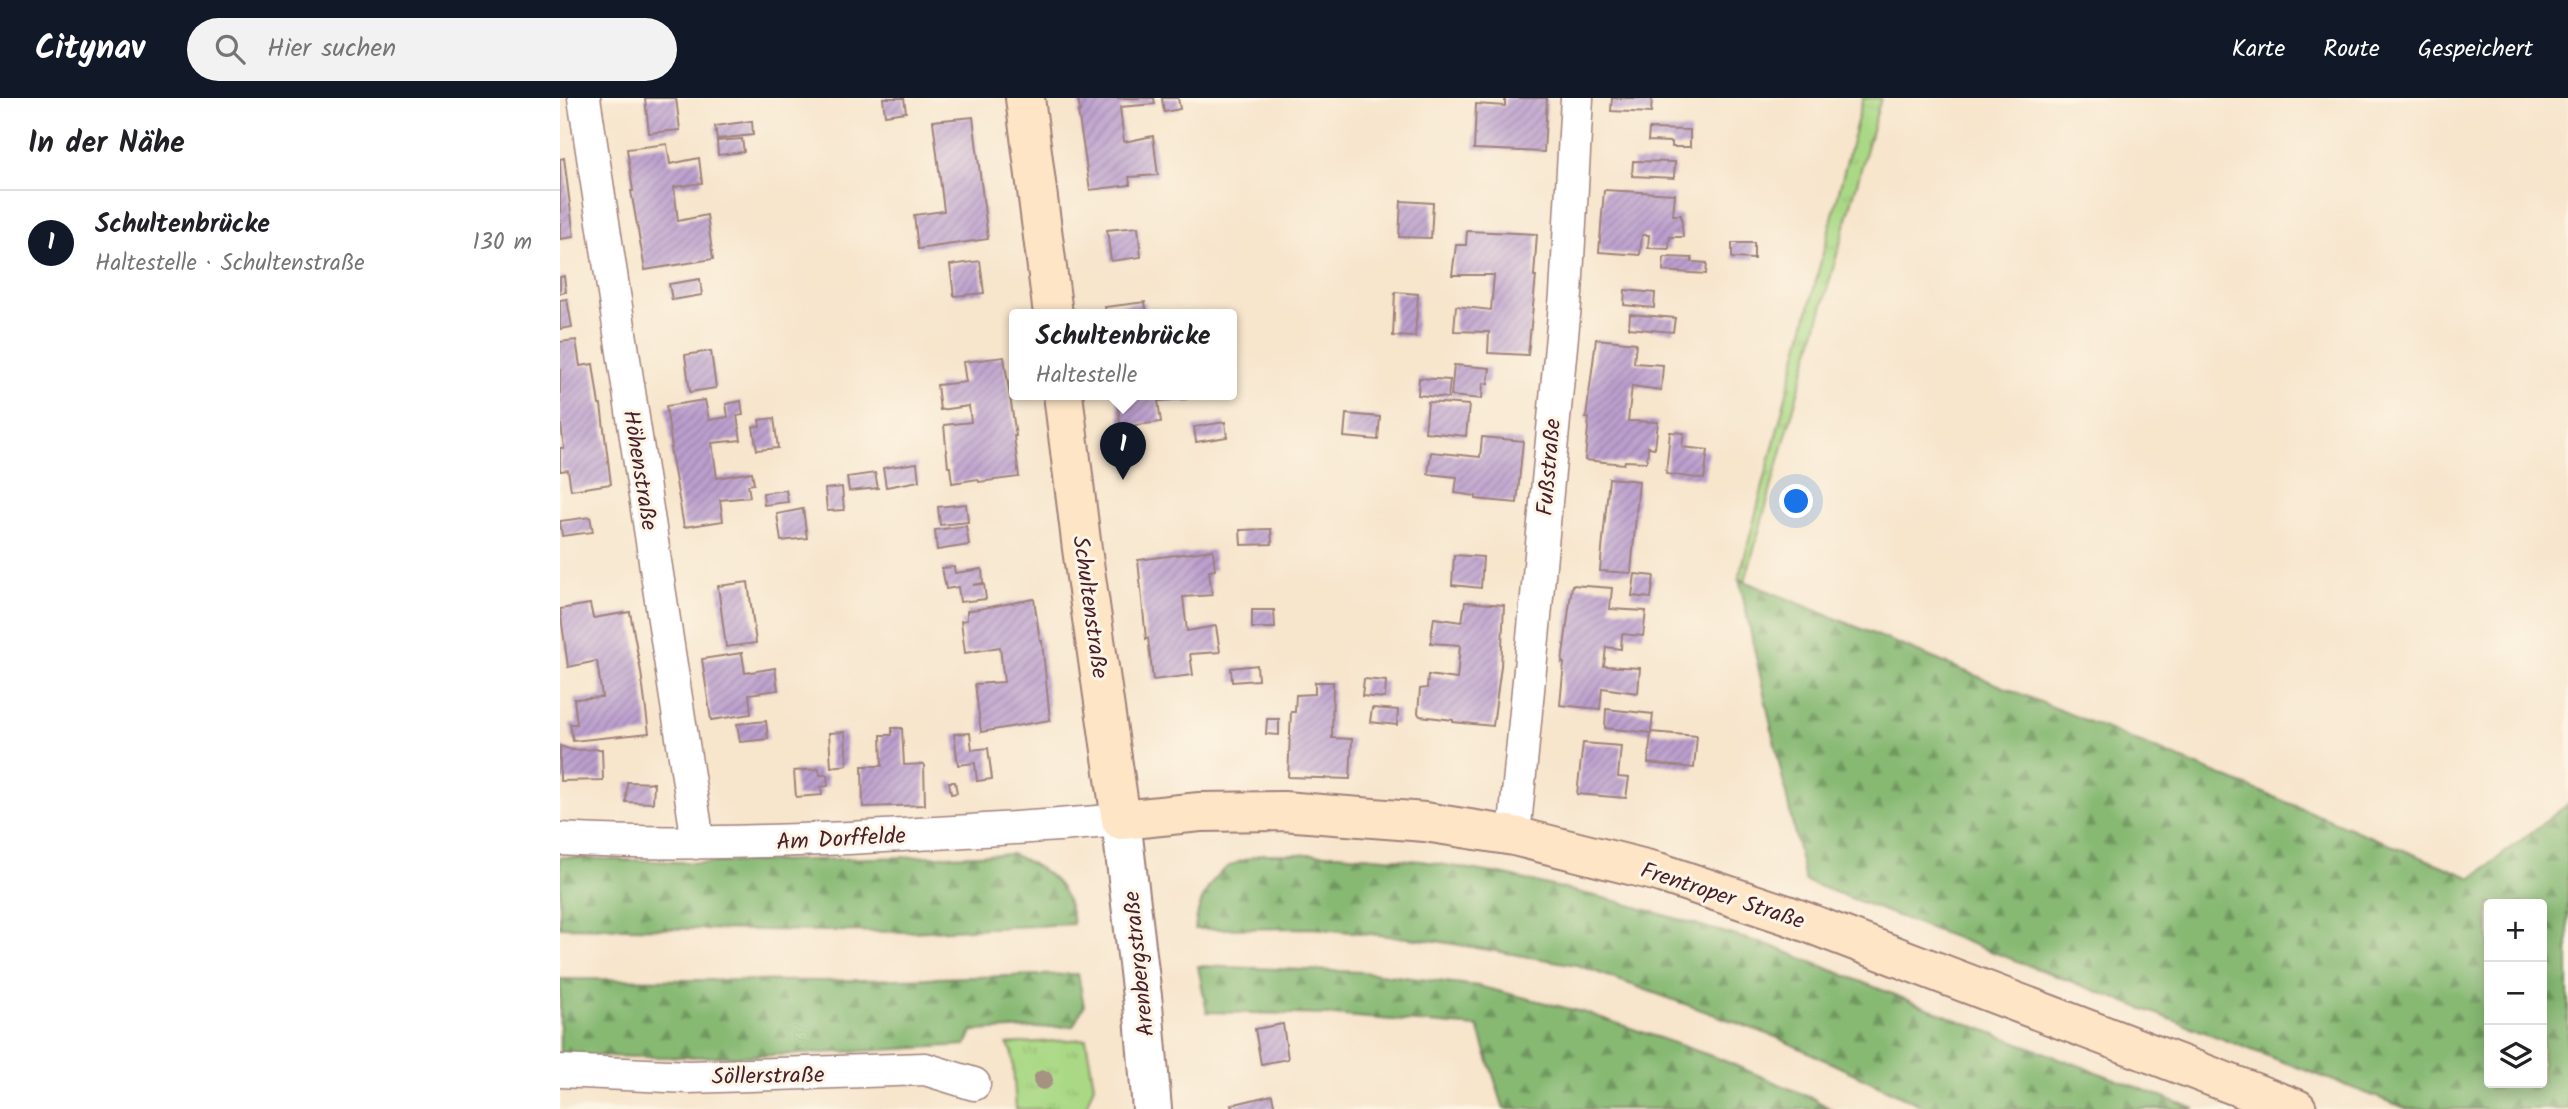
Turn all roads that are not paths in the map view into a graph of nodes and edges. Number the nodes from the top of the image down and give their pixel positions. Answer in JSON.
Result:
{"nodes":[{"id":1,"x":584,"y":98,"type":"edge"},
{"id":2,"x":1025,"y":98,"type":"edge"},
{"id":3,"x":1577,"y":98,"type":"edge"},
{"id":4,"x":1052,"y":309,"type":"edge"},
{"id":5,"x":1064,"y":400,"type":"edge"},
{"id":6,"x":1121,"y":820,"type":"junction"},
{"id":7,"x":1514,"y":836,"type":"junction"},
{"id":8,"x":560,"y":839,"type":"edge"},
{"id":9,"x":696,"y":843,"type":"junction"},
{"id":10,"x":560,"y":1071,"type":"edge"},
{"id":11,"x":974,"y":1084,"type":"dead end"},
{"id":12,"x":1152,"y":1109,"type":"edge"},
{"id":13,"x":2297,"y":1109,"type":"edge"}],
"edges":[{"from":1,"to":9,"type":"street","name":"Höhenstraße"},
{"from":2,"to":4,"type":"main road"},
{"from":3,"to":7,"type":"street","name":"Fußstraße"},
{"from":5,"to":6,"type":"main road","name":"Schultenstraße"},
{"from":6,"to":7,"type":"main road","name":"Frentroper Straße"},
{"from":6,"to":9,"type":"street","name":"Am Dorffelde"},
{"from":6,"to":12,"type":"street","name":"Arenbergstraße"},
{"from":7,"to":13,"type":"main road","name":"Frentroper Straße"},
{"from":8,"to":9,"type":"street","name":"Am Dorffelde"},
{"from":10,"to":11,"type":"street","name":"Söllerstraße"}]}
